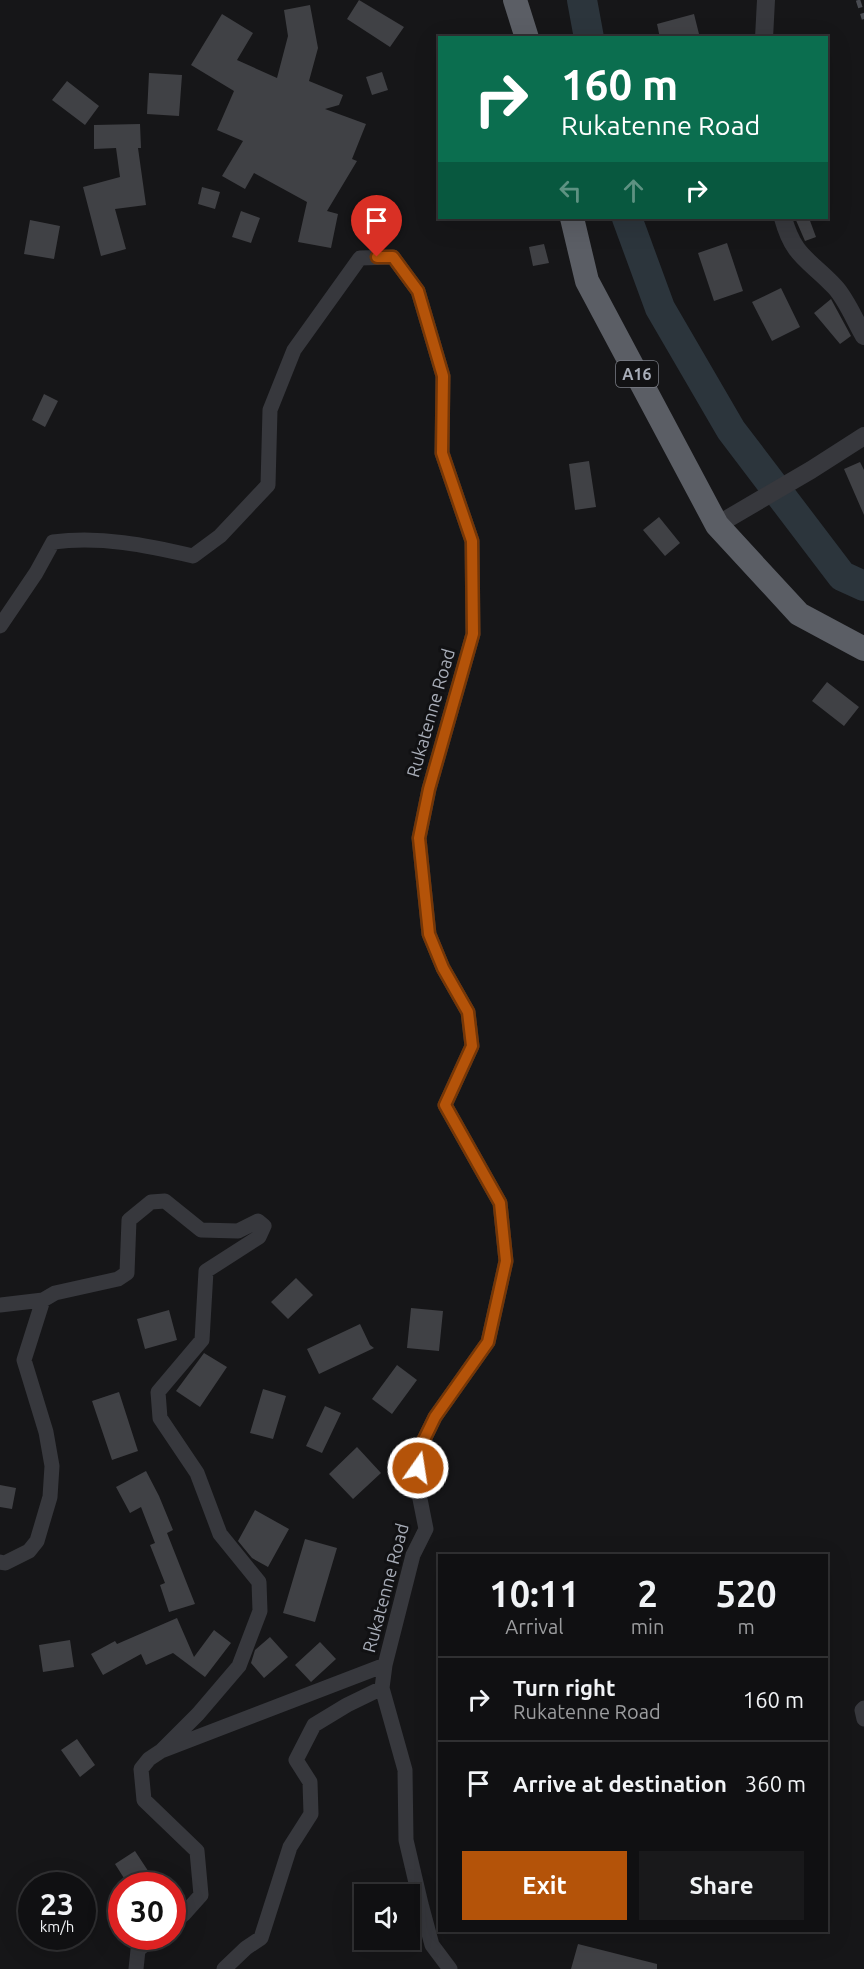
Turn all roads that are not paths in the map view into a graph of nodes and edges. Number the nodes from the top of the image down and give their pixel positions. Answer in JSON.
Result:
{"nodes":[{"id":1,"x":515,"y":0,"type":"edge"},
{"id":2,"x":766,"y":0,"type":"edge"},
{"id":3,"x":526,"y":36,"type":"edge"},
{"id":4,"x":764,"y":36,"type":"edge"},
{"id":5,"x":572,"y":219,"type":"edge"},
{"id":6,"x":783,"y":219,"type":"edge"},
{"id":7,"x":864,"y":336,"type":"edge"},
{"id":8,"x":864,"y":436,"type":"edge"},
{"id":9,"x":717,"y":525,"type":"junction"},
{"id":10,"x":0,"y":626,"type":"edge"},
{"id":11,"x":864,"y":649,"type":"edge"},
{"id":12,"x":43,"y":1300,"type":"junction"},
{"id":13,"x":0,"y":1305,"type":"edge"},
{"id":14,"x":0,"y":1562,"type":"edge"},
{"id":15,"x":386,"y":1665,"type":"junction"},
{"id":16,"x":382,"y":1688,"type":"junction"},
{"id":17,"x":864,"y":1708,"type":"edge"},
{"id":18,"x":864,"y":1719,"type":"edge"},
{"id":19,"x":161,"y":1751,"type":"junction"},
{"id":20,"x":186,"y":1912,"type":"edge"},
{"id":21,"x":138,"y":1950,"type":"edge"},
{"id":22,"x":136,"y":1969,"type":"edge"},
{"id":23,"x":224,"y":1969,"type":"edge"},
{"id":24,"x":450,"y":1969,"type":"edge"}],
"edges":[{"from":1,"to":3,"type":"highway"},
{"from":2,"to":4,"type":"street"},
{"from":5,"to":9,"type":"highway","number":"A16"},
{"from":6,"to":7,"type":"street"},
{"from":8,"to":9,"type":"street"},
{"from":9,"to":11,"type":"highway","number":"A16"},
{"from":10,"to":15,"type":"street","name":"Rukatenne Road"},
{"from":12,"to":13,"type":"street"},
{"from":12,"to":14,"type":"street"},
{"from":12,"to":19,"type":"street"},
{"from":15,"to":16,"type":"street","name":"Rukatenne Road"},
{"from":15,"to":19,"type":"street"},
{"from":16,"to":23,"type":"street"},
{"from":16,"to":24,"type":"street","name":"Rukatenne Road"},
{"from":17,"to":18,"type":"street"},
{"from":19,"to":20,"type":"street"},
{"from":21,"to":22,"type":"street"}]}
